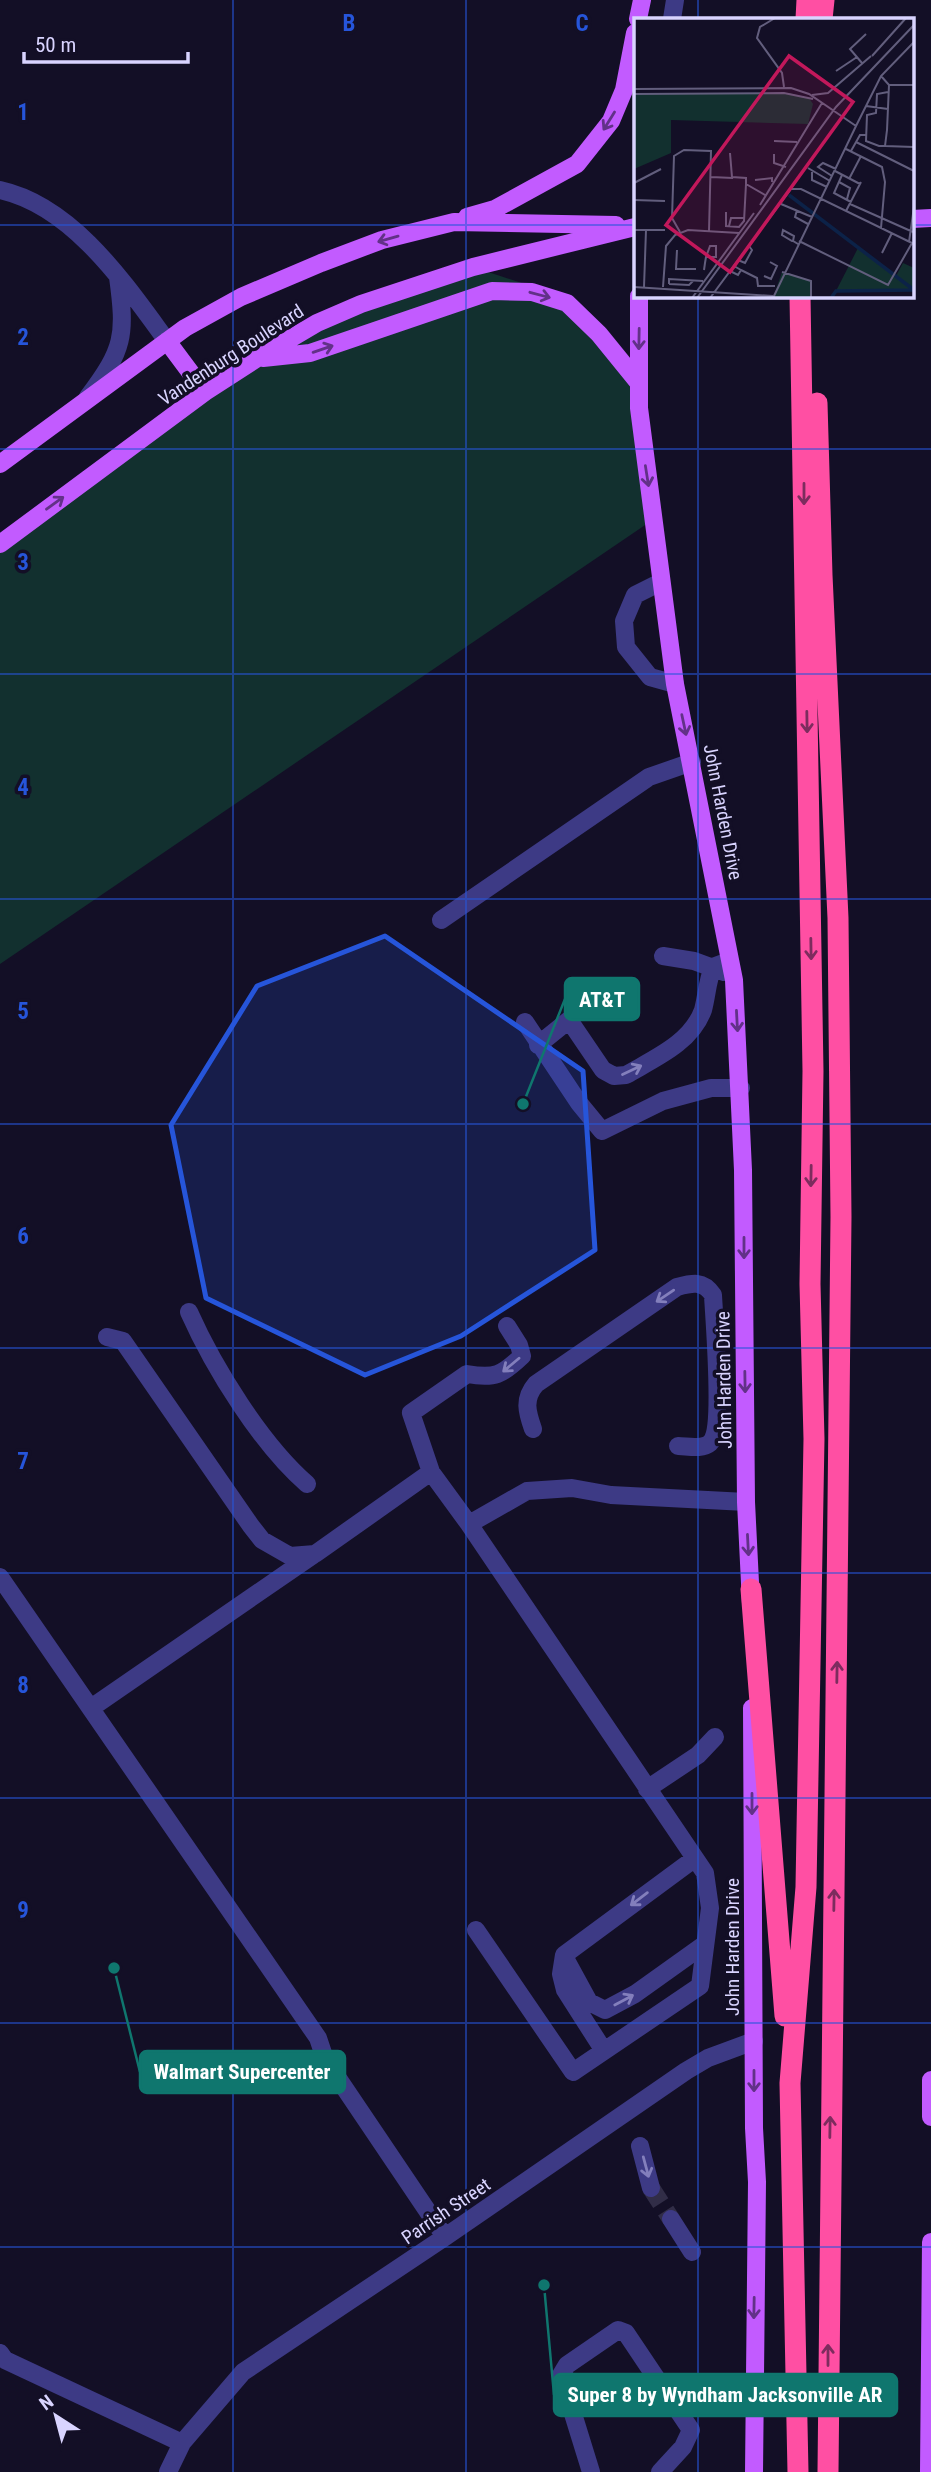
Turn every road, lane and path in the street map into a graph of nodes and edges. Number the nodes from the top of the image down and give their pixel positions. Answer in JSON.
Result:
{"nodes":[{"id":1,"x":642,"y":0,"type":"edge"},
{"id":2,"x":676,"y":0,"type":"edge"},
{"id":3,"x":807,"y":0,"type":"edge"},
{"id":4,"x":824,"y":0,"type":"edge"},
{"id":5,"x":638,"y":18,"type":"edge"},
{"id":6,"x":672,"y":18,"type":"edge"},
{"id":7,"x":806,"y":18,"type":"edge"},
{"id":8,"x":822,"y":18,"type":"edge"},
{"id":9,"x":634,"y":38,"type":"edge"},
{"id":10,"x":0,"y":190,"type":"edge"},
{"id":11,"x":454,"y":222,"type":"junction"},
{"id":12,"x":634,"y":226,"type":"edge"},
{"id":13,"x":634,"y":226,"type":"edge"},
{"id":14,"x":118,"y":277,"type":"junction"},
{"id":15,"x":639,"y":298,"type":"edge"},
{"id":16,"x":800,"y":298,"type":"edge"},
{"id":17,"x":815,"y":298,"type":"edge"},
{"id":18,"x":167,"y":341,"type":"junction"},
{"id":19,"x":256,"y":359,"type":"junction"},
{"id":20,"x":638,"y":382,"type":"junction"},
{"id":21,"x":205,"y":393,"type":"junction"},
{"id":22,"x":85,"y":401,"type":"junction"},
{"id":23,"x":810,"y":401,"type":"junction"},
{"id":24,"x":0,"y":464,"type":"edge"},
{"id":25,"x":0,"y":544,"type":"edge"},
{"id":26,"x":662,"y":582,"type":"junction"},
{"id":27,"x":675,"y":684,"type":"junction"},
{"id":28,"x":692,"y":762,"type":"junction"},
{"id":29,"x":441,"y":920,"type":"dead end"},
{"id":30,"x":663,"y":956,"type":"dead end"},
{"id":31,"x":721,"y":964,"type":"junction"},
{"id":32,"x":525,"y":1022,"type":"dead end"},
{"id":33,"x":538,"y":1045,"type":"junction"},
{"id":34,"x":741,"y":1088,"type":"junction"},
{"id":35,"x":189,"y":1312,"type":"dead end"},
{"id":36,"x":507,"y":1326,"type":"dead end"},
{"id":37,"x":107,"y":1337,"type":"dead end"},
{"id":38,"x":533,"y":1429,"type":"dead end"},
{"id":39,"x":678,"y":1446,"type":"dead end"},
{"id":40,"x":431,"y":1472,"type":"junction"},
{"id":41,"x":307,"y":1484,"type":"dead end"},
{"id":42,"x":746,"y":1502,"type":"junction"},
{"id":43,"x":469,"y":1524,"type":"junction"},
{"id":44,"x":315,"y":1554,"type":"junction"},
{"id":45,"x":0,"y":1577,"type":"edge"},
{"id":46,"x":751,"y":1589,"type":"junction"},
{"id":47,"x":91,"y":1708,"type":"junction"},
{"id":48,"x":715,"y":1737,"type":"dead end"},
{"id":49,"x":647,"y":1788,"type":"junction"},
{"id":50,"x":694,"y":1859,"type":"junction"},
{"id":51,"x":476,"y":1930,"type":"dead end"},
{"id":52,"x":705,"y":1944,"type":"junction"},
{"id":53,"x":564,"y":1955,"type":"junction"},
{"id":54,"x":754,"y":2041,"type":"junction"},
{"id":55,"x":604,"y":2051,"type":"junction"},
{"id":56,"x":931,"y":2080,"type":"edge"},
{"id":57,"x":790,"y":2083,"type":"junction"},
{"id":58,"x":931,"y":2093,"type":"edge"},
{"id":59,"x":931,"y":2117,"type":"edge"},
{"id":60,"x":640,"y":2146,"type":"dead end"},
{"id":61,"x":652,"y":2188,"type":"tunnel mouth"},
{"id":62,"x":671,"y":2218,"type":"tunnel mouth"},
{"id":63,"x":445,"y":2237,"type":"junction"},
{"id":64,"x":931,"y":2242,"type":"edge"},
{"id":65,"x":692,"y":2252,"type":"dead end"},
{"id":66,"x":930,"y":2303,"type":"edge"},
{"id":67,"x":0,"y":2353,"type":"edge"},
{"id":68,"x":930,"y":2397,"type":"edge"},
{"id":69,"x":182,"y":2443,"type":"junction"},
{"id":70,"x":930,"y":2470,"type":"edge"},
{"id":71,"x":168,"y":2472,"type":"edge"},
{"id":72,"x":591,"y":2472,"type":"edge"},
{"id":73,"x":660,"y":2472,"type":"edge"},
{"id":74,"x":754,"y":2472,"type":"edge"},
{"id":75,"x":798,"y":2472,"type":"edge"},
{"id":76,"x":828,"y":2472,"type":"edge"}],
"edges":[{"from":1,"to":5,"type":"main road"},
{"from":2,"to":6,"type":"street"},
{"from":3,"to":7,"type":"highway"},
{"from":4,"to":8,"type":"highway"},
{"from":9,"to":11,"type":"main road","one_way":true},
{"from":10,"to":14,"type":"street"},
{"from":11,"to":12,"type":"main road","name":"Vandenburg Boulevard"},
{"from":11,"to":18,"type":"main road","name":"Vandenburg Boulevard","one_way":true},
{"from":13,"to":19,"type":"main road","name":"Vandenburg Boulevard"},
{"from":14,"to":18,"type":"street"},
{"from":14,"to":22,"type":"street"},
{"from":15,"to":20,"type":"main road","name":"John Harden Drive","one_way":true},
{"from":16,"to":23,"type":"highway"},
{"from":17,"to":23,"type":"highway"},
{"from":18,"to":21,"type":"main road"},
{"from":18,"to":22,"type":"main road","name":"Vandenburg Boulevard"},
{"from":19,"to":20,"type":"main road","one_way":true},
{"from":19,"to":21,"type":"main road","name":"Vandenburg Boulevard"},
{"from":20,"to":26,"type":"main road","name":"John Harden Drive","one_way":true},
{"from":25,"to":21,"type":"main road","name":"Vandenburg Boulevard","one_way":true},
{"from":22,"to":24,"type":"main road","name":"Vandenburg Boulevard"},
{"from":23,"to":57,"type":"highway","one_way":true},
{"from":76,"to":23,"type":"highway","one_way":true},
{"from":26,"to":27,"type":"main road","name":"John Harden Drive"},
{"from":26,"to":27,"type":"street"},
{"from":27,"to":28,"type":"main road","name":"John Harden Drive","one_way":true},
{"from":28,"to":29,"type":"street"},
{"from":28,"to":31,"type":"main road","name":"John Harden Drive"},
{"from":30,"to":31,"type":"street"},
{"from":33,"to":31,"type":"street","one_way":true},
{"from":31,"to":34,"type":"main road","name":"John Harden Drive","one_way":true},
{"from":32,"to":33,"type":"street"},
{"from":33,"to":34,"type":"street"},
{"from":34,"to":42,"type":"main road","name":"John Harden Drive","one_way":true},
{"from":35,"to":41,"type":"street"},
{"from":36,"to":40,"type":"street","one_way":true},
{"from":37,"to":44,"type":"street"},
{"from":39,"to":38,"type":"street","one_way":true},
{"from":40,"to":43,"type":"street"},
{"from":40,"to":44,"type":"street"},
{"from":42,"to":43,"type":"street"},
{"from":42,"to":46,"type":"main road","name":"John Harden Drive","one_way":true},
{"from":43,"to":49,"type":"street"},
{"from":44,"to":47,"type":"street"},
{"from":45,"to":47,"type":"street"},
{"from":46,"to":54,"type":"main road","name":"John Harden Drive","one_way":true},
{"from":46,"to":57,"type":"highway"},
{"from":47,"to":63,"type":"street"},
{"from":48,"to":49,"type":"street"},
{"from":49,"to":50,"type":"street"},
{"from":50,"to":52,"type":"street"},
{"from":50,"to":53,"type":"street","one_way":true},
{"from":51,"to":55,"type":"street"},
{"from":53,"to":52,"type":"street","one_way":true},
{"from":52,"to":55,"type":"street"},
{"from":53,"to":55,"type":"street"},
{"from":54,"to":63,"type":"street","name":"Parrish Street"},
{"from":54,"to":74,"type":"main road","name":"John Harden Drive","one_way":true},
{"from":56,"to":58,"type":"main road"},
{"from":57,"to":75,"type":"highway"},
{"from":58,"to":59,"type":"main road"},
{"from":60,"to":61,"type":"street","one_way":true},
{"from":62,"to":65,"type":"street"},
{"from":63,"to":69,"type":"street","name":"Parrish Street"},
{"from":64,"to":66,"type":"main road"},
{"from":66,"to":68,"type":"main road"},
{"from":67,"to":69,"type":"street"},
{"from":68,"to":70,"type":"main road"},
{"from":69,"to":71,"type":"street","name":"Parrish Street"},
{"from":72,"to":73,"type":"street"}]}
